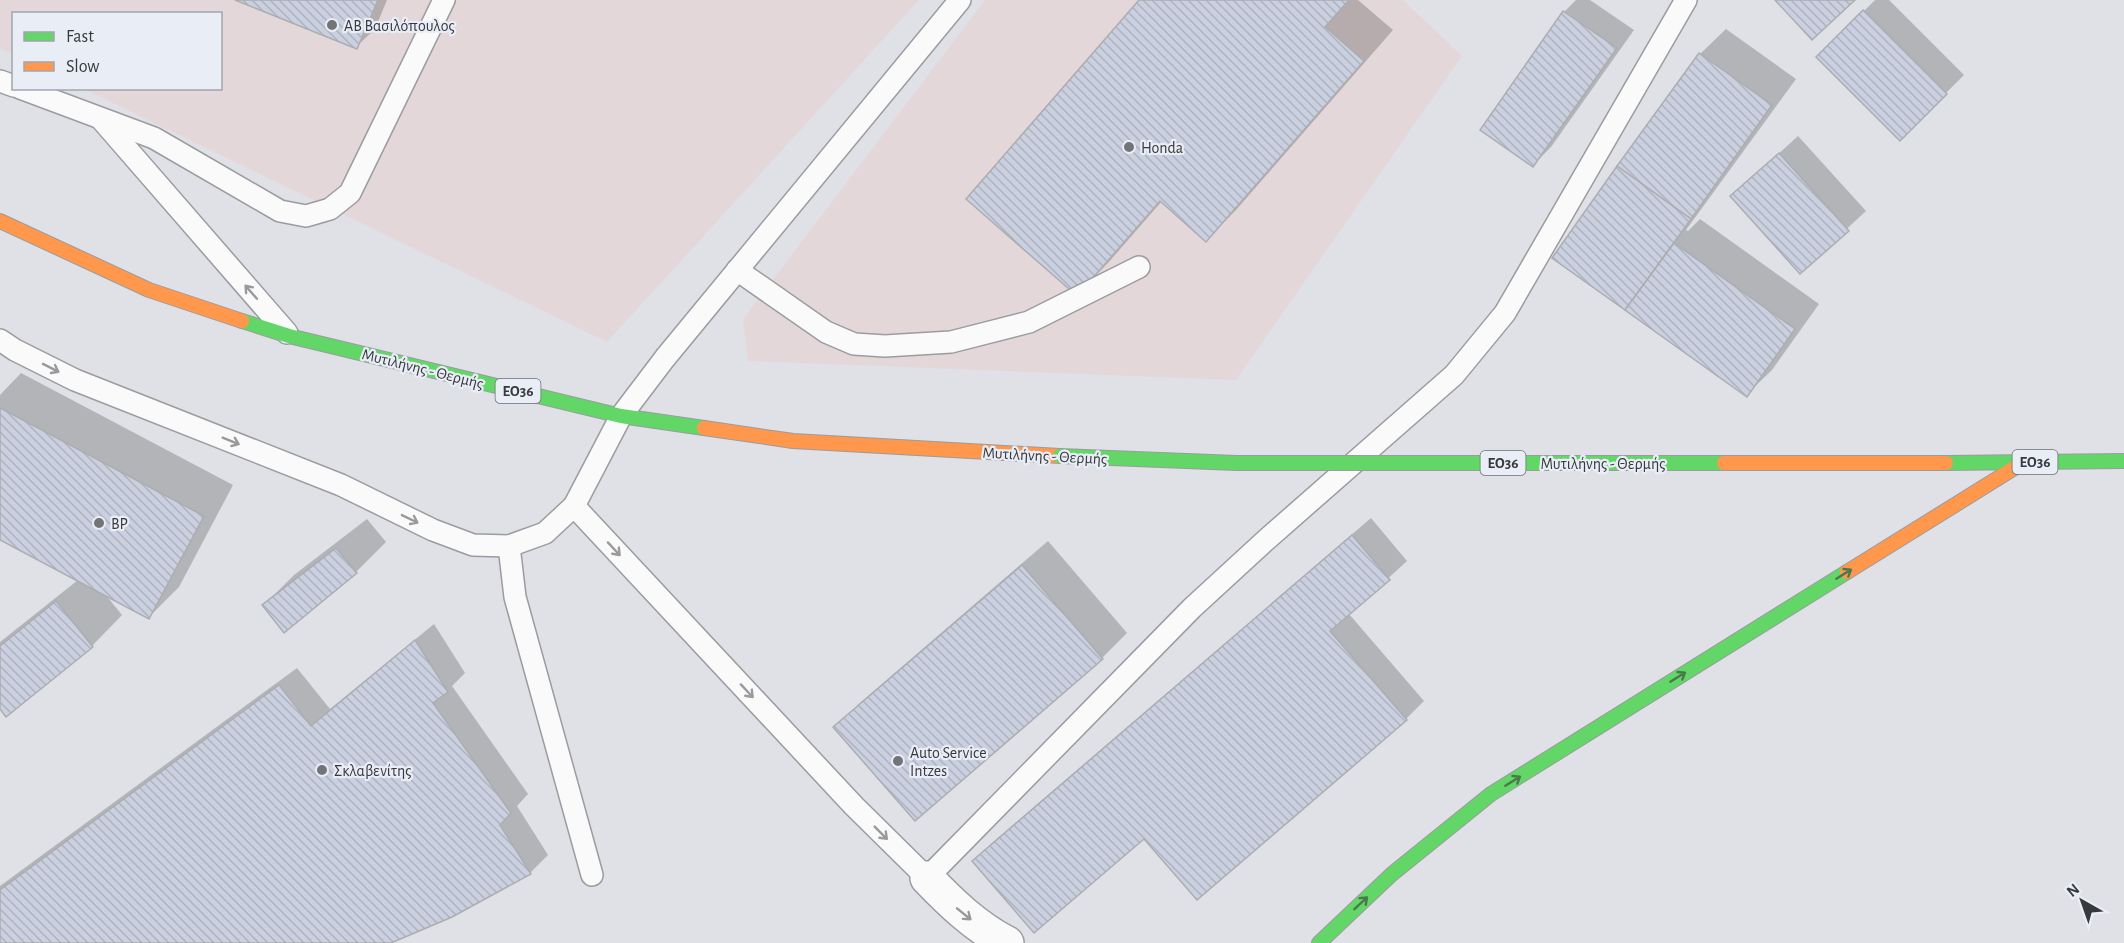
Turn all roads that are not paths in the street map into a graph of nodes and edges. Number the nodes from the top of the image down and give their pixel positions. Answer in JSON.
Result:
{"nodes":[{"id":1,"x":444,"y":0,"type":"edge"},
{"id":2,"x":960,"y":0,"type":"edge"},
{"id":3,"x":1686,"y":0,"type":"edge"},
{"id":4,"x":25,"y":90,"type":"edge"},
{"id":5,"x":101,"y":119,"type":"junction"},
{"id":6,"x":0,"y":221,"type":"edge"},
{"id":7,"x":1139,"y":267,"type":"dead end"},
{"id":8,"x":737,"y":270,"type":"junction"},
{"id":9,"x":289,"y":336,"type":"junction"},
{"id":10,"x":0,"y":340,"type":"edge"},
{"id":11,"x":621,"y":416,"type":"junction"},
{"id":12,"x":2124,"y":461,"type":"edge"},
{"id":13,"x":2024,"y":462,"type":"junction"},
{"id":14,"x":574,"y":506,"type":"junction"},
{"id":15,"x":509,"y":546,"type":"junction"},
{"id":16,"x":592,"y":875,"type":"dead end"},
{"id":17,"x":927,"y":878,"type":"junction"},
{"id":18,"x":1007,"y":943,"type":"edge"},
{"id":19,"x":1319,"y":943,"type":"edge"}],
"edges":[{"from":1,"to":5,"type":"lane"},
{"from":2,"to":8,"type":"lane"},
{"from":3,"to":17,"type":"lane"},
{"from":4,"to":5,"type":"lane"},
{"from":9,"to":5,"type":"lane","one_way":true},
{"from":6,"to":9,"type":"main road","name":"Μυτιλήνης - Θερμής","number":"ΕΟ36"},
{"from":7,"to":8,"type":"lane"},
{"from":8,"to":11,"type":"lane"},
{"from":9,"to":11,"type":"main road","name":"Μυτιλήνης - Θερμής","number":"ΕΟ36"},
{"from":10,"to":15,"type":"lane","one_way":true},
{"from":11,"to":13,"type":"main road","name":"Μυτιλήνης - Θερμής","number":"ΕΟ36","bridge":true},
{"from":11,"to":14,"type":"lane"},
{"from":12,"to":13,"type":"main road","name":"Μυτιλήνης - Θερμής","number":"ΕΟ36"},
{"from":19,"to":13,"type":"main road","one_way":true},
{"from":14,"to":15,"type":"lane"},
{"from":14,"to":17,"type":"lane","one_way":true},
{"from":15,"to":16,"type":"lane"},
{"from":17,"to":18,"type":"street","one_way":true}]}
